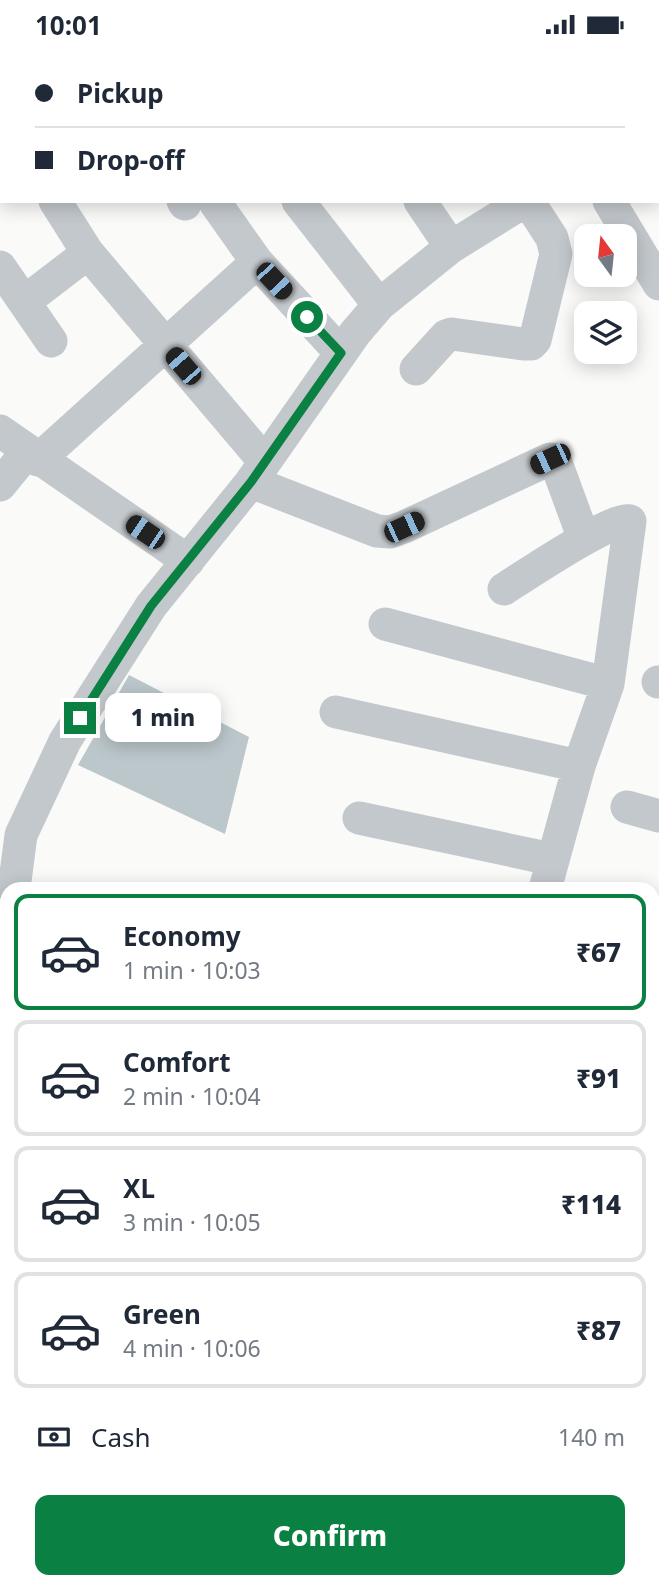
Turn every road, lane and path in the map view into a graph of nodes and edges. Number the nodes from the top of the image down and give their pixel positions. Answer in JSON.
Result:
{"nodes":[{"id":1,"x":55,"y":203,"type":"edge"},
{"id":2,"x":195,"y":203,"type":"edge"},
{"id":3,"x":300,"y":203,"type":"edge"},
{"id":4,"x":421,"y":203,"type":"edge"},
{"id":5,"x":524,"y":203,"type":"edge"},
{"id":6,"x":528,"y":203,"type":"edge"},
{"id":7,"x":609,"y":203,"type":"edge"},
{"id":8,"x":452,"y":247,"type":"junction"},
{"id":9,"x":88,"y":253,"type":"junction"},
{"id":10,"x":257,"y":262,"type":"junction"},
{"id":11,"x":0,"y":267,"type":"edge"},
{"id":12,"x":659,"y":284,"type":"edge"},
{"id":13,"x":24,"y":302,"type":"junction"},
{"id":14,"x":379,"y":305,"type":"junction"},
{"id":15,"x":51,"y":341,"type":"dead end"},
{"id":16,"x":166,"y":347,"type":"junction"},
{"id":17,"x":341,"y":353,"type":"junction"},
{"id":18,"x":416,"y":369,"type":"dead end"},
{"id":19,"x":0,"y":431,"type":"edge"},
{"id":20,"x":33,"y":456,"type":"junction"},
{"id":21,"x":258,"y":472,"type":"junction"},
{"id":22,"x":0,"y":485,"type":"edge"},
{"id":23,"x":584,"y":539,"type":"junction"},
{"id":24,"x":188,"y":561,"type":"junction"},
{"id":25,"x":504,"y":589,"type":"dead end"},
{"id":26,"x":385,"y":624,"type":"dead end"},
{"id":27,"x":608,"y":684,"type":"junction"},
{"id":28,"x":336,"y":712,"type":"dead end"},
{"id":29,"x":579,"y":766,"type":"junction"},
{"id":30,"x":627,"y":807,"type":"dead end"},
{"id":31,"x":659,"y":816,"type":"edge"},
{"id":32,"x":359,"y":818,"type":"dead end"},
{"id":33,"x":548,"y":874,"type":"edge"},
{"id":34,"x":15,"y":882,"type":"edge"}],
"edges":[{"from":1,"to":9,"type":"street"},
{"from":2,"to":10,"type":"street"},
{"from":3,"to":14,"type":"street"},
{"from":4,"to":8,"type":"street"},
{"from":5,"to":8,"type":"street"},
{"from":6,"to":18,"type":"street"},
{"from":7,"to":12,"type":"street"},
{"from":8,"to":14,"type":"street"},
{"from":9,"to":13,"type":"street"},
{"from":9,"to":16,"type":"street"},
{"from":10,"to":16,"type":"street"},
{"from":10,"to":17,"type":"street"},
{"from":11,"to":13,"type":"street"},
{"from":13,"to":15,"type":"street"},
{"from":14,"to":17,"type":"street"},
{"from":16,"to":20,"type":"street"},
{"from":16,"to":21,"type":"street"},
{"from":17,"to":21,"type":"street"},
{"from":19,"to":20,"type":"street"},
{"from":20,"to":22,"type":"street"},
{"from":20,"to":24,"type":"street"},
{"from":21,"to":23,"type":"street"},
{"from":21,"to":24,"type":"street"},
{"from":23,"to":25,"type":"street"},
{"from":23,"to":27,"type":"street"},
{"from":24,"to":34,"type":"street"},
{"from":26,"to":27,"type":"street"},
{"from":27,"to":29,"type":"street"},
{"from":28,"to":29,"type":"street"},
{"from":29,"to":33,"type":"street"},
{"from":30,"to":31,"type":"street"},
{"from":32,"to":33,"type":"street"}]}
